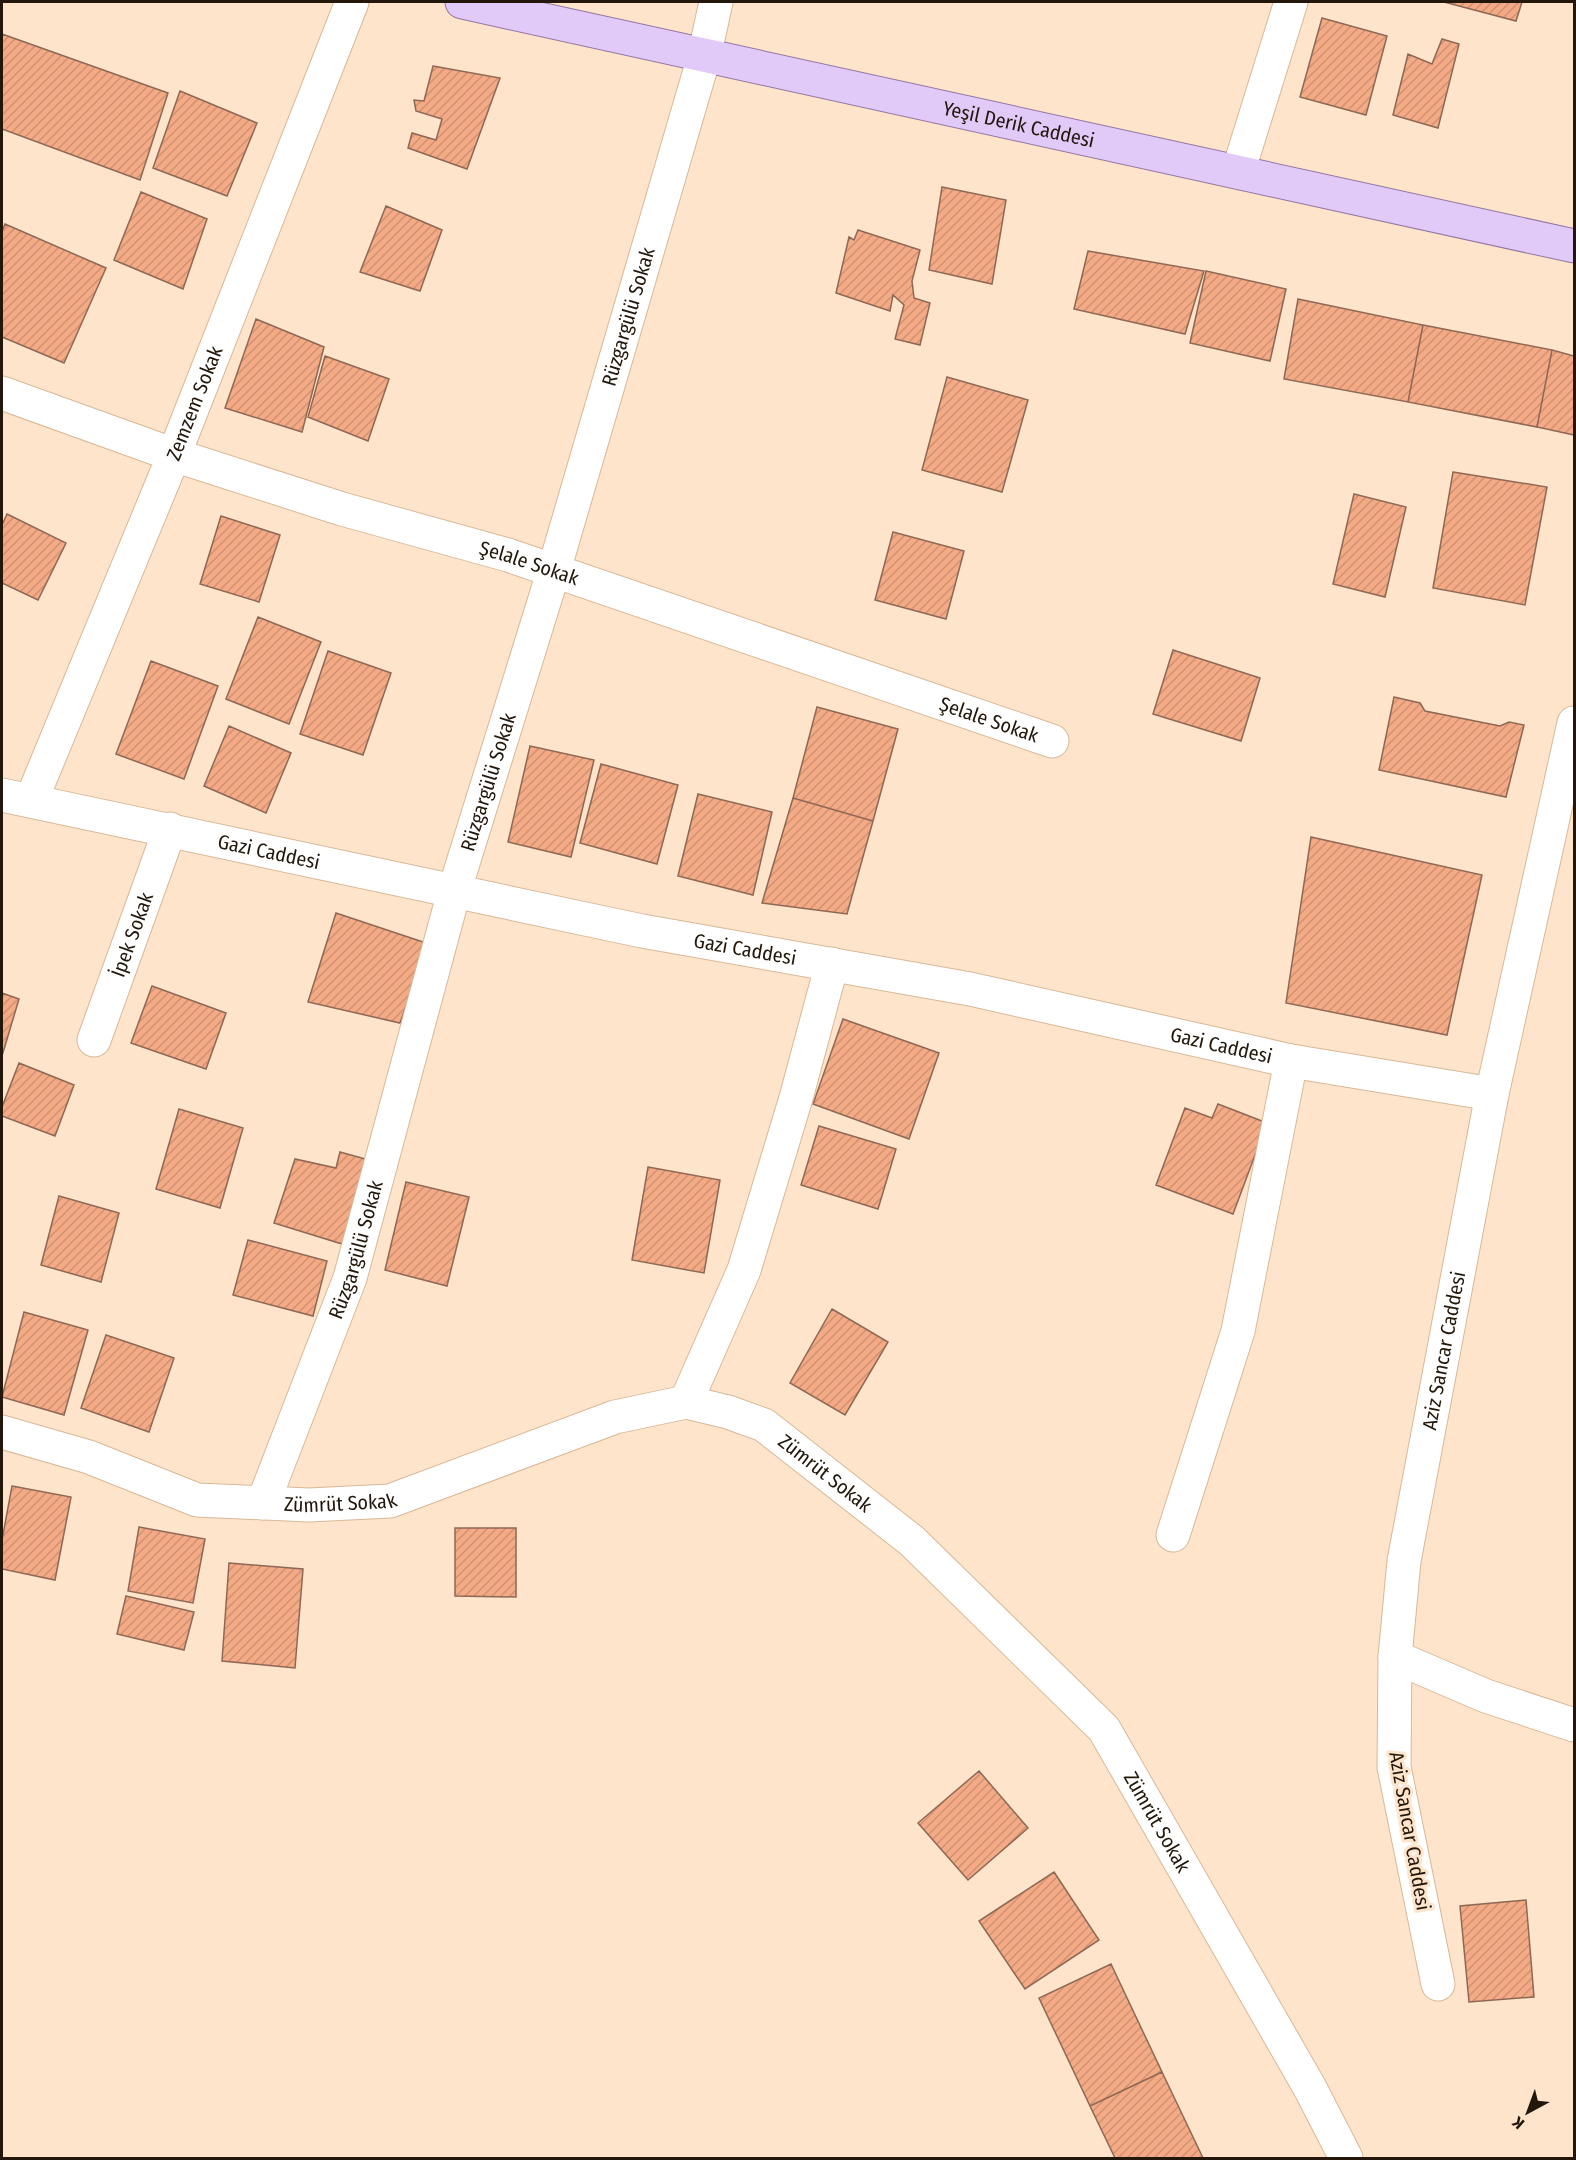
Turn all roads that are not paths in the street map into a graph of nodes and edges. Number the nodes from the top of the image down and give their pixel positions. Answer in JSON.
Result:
{"nodes":[{"id":1,"x":352,"y":2,"type":"edge"},
{"id":2,"x":462,"y":2,"type":"edge"},
{"id":3,"x":716,"y":2,"type":"edge"},
{"id":4,"x":1291,"y":2,"type":"edge"},
{"id":5,"x":704,"y":57,"type":"junction"},
{"id":6,"x":1238,"y":172,"type":"junction"},
{"id":7,"x":1575,"y":246,"type":"edge"},
{"id":8,"x":2,"y":393,"type":"edge"},
{"id":9,"x":174,"y":455,"type":"junction"},
{"id":10,"x":554,"y":570,"type":"junction"},
{"id":11,"x":1575,"y":723,"type":"edge"},
{"id":12,"x":1052,"y":741,"type":"dead end"},
{"id":13,"x":16,"y":798,"type":"edge"},
{"id":14,"x":170,"y":830,"type":"junction"},
{"id":15,"x":454,"y":892,"type":"junction"},
{"id":16,"x":832,"y":964,"type":"junction"},
{"id":17,"x":94,"y":1040,"type":"dead end"},
{"id":18,"x":1291,"y":1061,"type":"junction"},
{"id":19,"x":1492,"y":1094,"type":"junction"},
{"id":20,"x":686,"y":1402,"type":"junction"},
{"id":21,"x":2,"y":1432,"type":"edge"},
{"id":22,"x":263,"y":1503,"type":"junction"},
{"id":23,"x":1173,"y":1535,"type":"dead end"},
{"id":24,"x":1395,"y":1657,"type":"junction"},
{"id":25,"x":1575,"y":1725,"type":"edge"},
{"id":26,"x":1438,"y":1983,"type":"dead end"},
{"id":27,"x":1346,"y":2158,"type":"edge"}],
"edges":[{"from":1,"to":9,"type":"street","name":"Zemzem Sokak"},
{"from":2,"to":5,"type":"main road","name":"Yeşil Derik Caddesi"},
{"from":3,"to":5,"type":"street","name":"Rüzgargülü Sokak"},
{"from":4,"to":6,"type":"street"},
{"from":5,"to":6,"type":"main road","name":"Yeşil Derik Caddesi"},
{"from":5,"to":10,"type":"street","name":"Rüzgargülü Sokak"},
{"from":6,"to":7,"type":"main road","name":"Yeşil Derik Caddesi"},
{"from":8,"to":9,"type":"street","name":"Şelale Sokak"},
{"from":9,"to":10,"type":"street","name":"Şelale Sokak"},
{"from":9,"to":13,"type":"street","name":"Zemzem Sokak"},
{"from":10,"to":12,"type":"street","name":"Şelale Sokak"},
{"from":10,"to":15,"type":"street","name":"Rüzgargülü Sokak"},
{"from":11,"to":19,"type":"street","name":"Aziz Sancar Caddesi"},
{"from":13,"to":14,"type":"street","name":"Gazi Caddesi"},
{"from":14,"to":15,"type":"street","name":"Gazi Caddesi"},
{"from":14,"to":17,"type":"street","name":"İpek Sokak"},
{"from":15,"to":16,"type":"street","name":"Gazi Caddesi"},
{"from":15,"to":22,"type":"street","name":"Rüzgargülü Sokak"},
{"from":16,"to":18,"type":"street","name":"Gazi Caddesi"},
{"from":16,"to":20,"type":"street"},
{"from":18,"to":19,"type":"street","name":"Gazi Caddesi"},
{"from":18,"to":23,"type":"street"},
{"from":19,"to":24,"type":"street","name":"Aziz Sancar Caddesi"},
{"from":20,"to":22,"type":"street","name":"Zümrüt Sokak"},
{"from":20,"to":27,"type":"street","name":"Zümrüt Sokak"},
{"from":21,"to":22,"type":"street","name":"Zümrüt Sokak"},
{"from":24,"to":25,"type":"street"},
{"from":24,"to":26,"type":"street","name":"Aziz Sancar Caddesi"}]}
